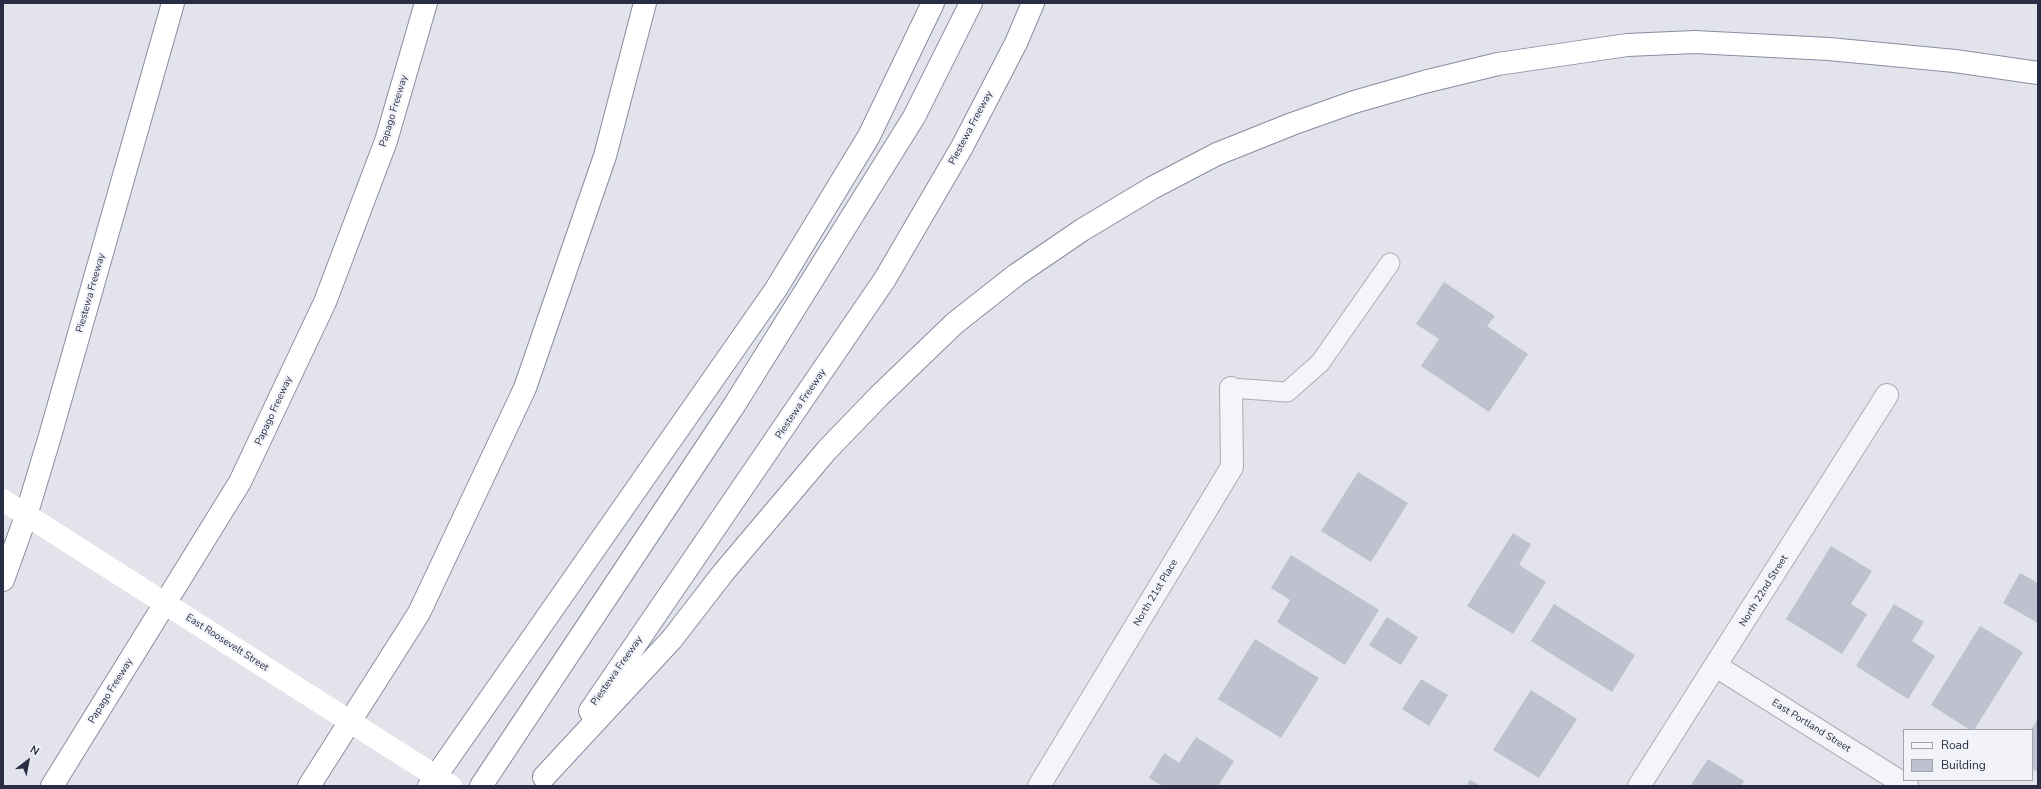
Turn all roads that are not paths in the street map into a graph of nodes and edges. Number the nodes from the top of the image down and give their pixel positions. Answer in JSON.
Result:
{"nodes":[{"id":1,"x":173,"y":3,"type":"edge"},
{"id":2,"x":426,"y":3,"type":"edge"},
{"id":3,"x":645,"y":3,"type":"edge"},
{"id":4,"x":933,"y":3,"type":"edge"},
{"id":5,"x":971,"y":3,"type":"edge"},
{"id":6,"x":1033,"y":3,"type":"edge"},
{"id":7,"x":2038,"y":73,"type":"edge"},
{"id":8,"x":1390,"y":263,"type":"dead end"},
{"id":9,"x":1231,"y":388,"type":"joint"},
{"id":10,"x":1887,"y":395,"type":"dead end"},
{"id":11,"x":3,"y":500,"type":"edge"},
{"id":12,"x":3,"y":580,"type":"edge"},
{"id":13,"x":1716,"y":666,"type":"junction"},
{"id":14,"x":541,"y":782,"type":"edge"},
{"id":15,"x":52,"y":786,"type":"edge"},
{"id":16,"x":308,"y":786,"type":"edge"},
{"id":17,"x":428,"y":786,"type":"edge"},
{"id":18,"x":451,"y":786,"type":"edge"},
{"id":19,"x":481,"y":786,"type":"edge"},
{"id":20,"x":1039,"y":786,"type":"edge"},
{"id":21,"x":1639,"y":786,"type":"edge"},
{"id":22,"x":1907,"y":786,"type":"edge"}],
"edges":[{"from":1,"to":12,"type":"main road","name":"Piestewa Freeway"},
{"from":2,"to":15,"type":"main road","name":"Papago Freeway"},
{"from":3,"to":16,"type":"main road"},
{"from":4,"to":17,"type":"main road"},
{"from":5,"to":19,"type":"main road"},
{"from":6,"to":14,"type":"main road","name":"Piestewa Freeway"},
{"from":7,"to":14,"type":"main road"},
{"from":8,"to":9,"type":"lane"},
{"from":9,"to":20,"type":"street","name":"North 21st Place"},
{"from":10,"to":13,"type":"street","name":"North 22nd Street"},
{"from":11,"to":18,"type":"main road","name":"East Roosevelt Street","bridge":true},
{"from":13,"to":21,"type":"street","name":"North 22nd Street"},
{"from":13,"to":22,"type":"street","name":"East Portland Street"}]}
